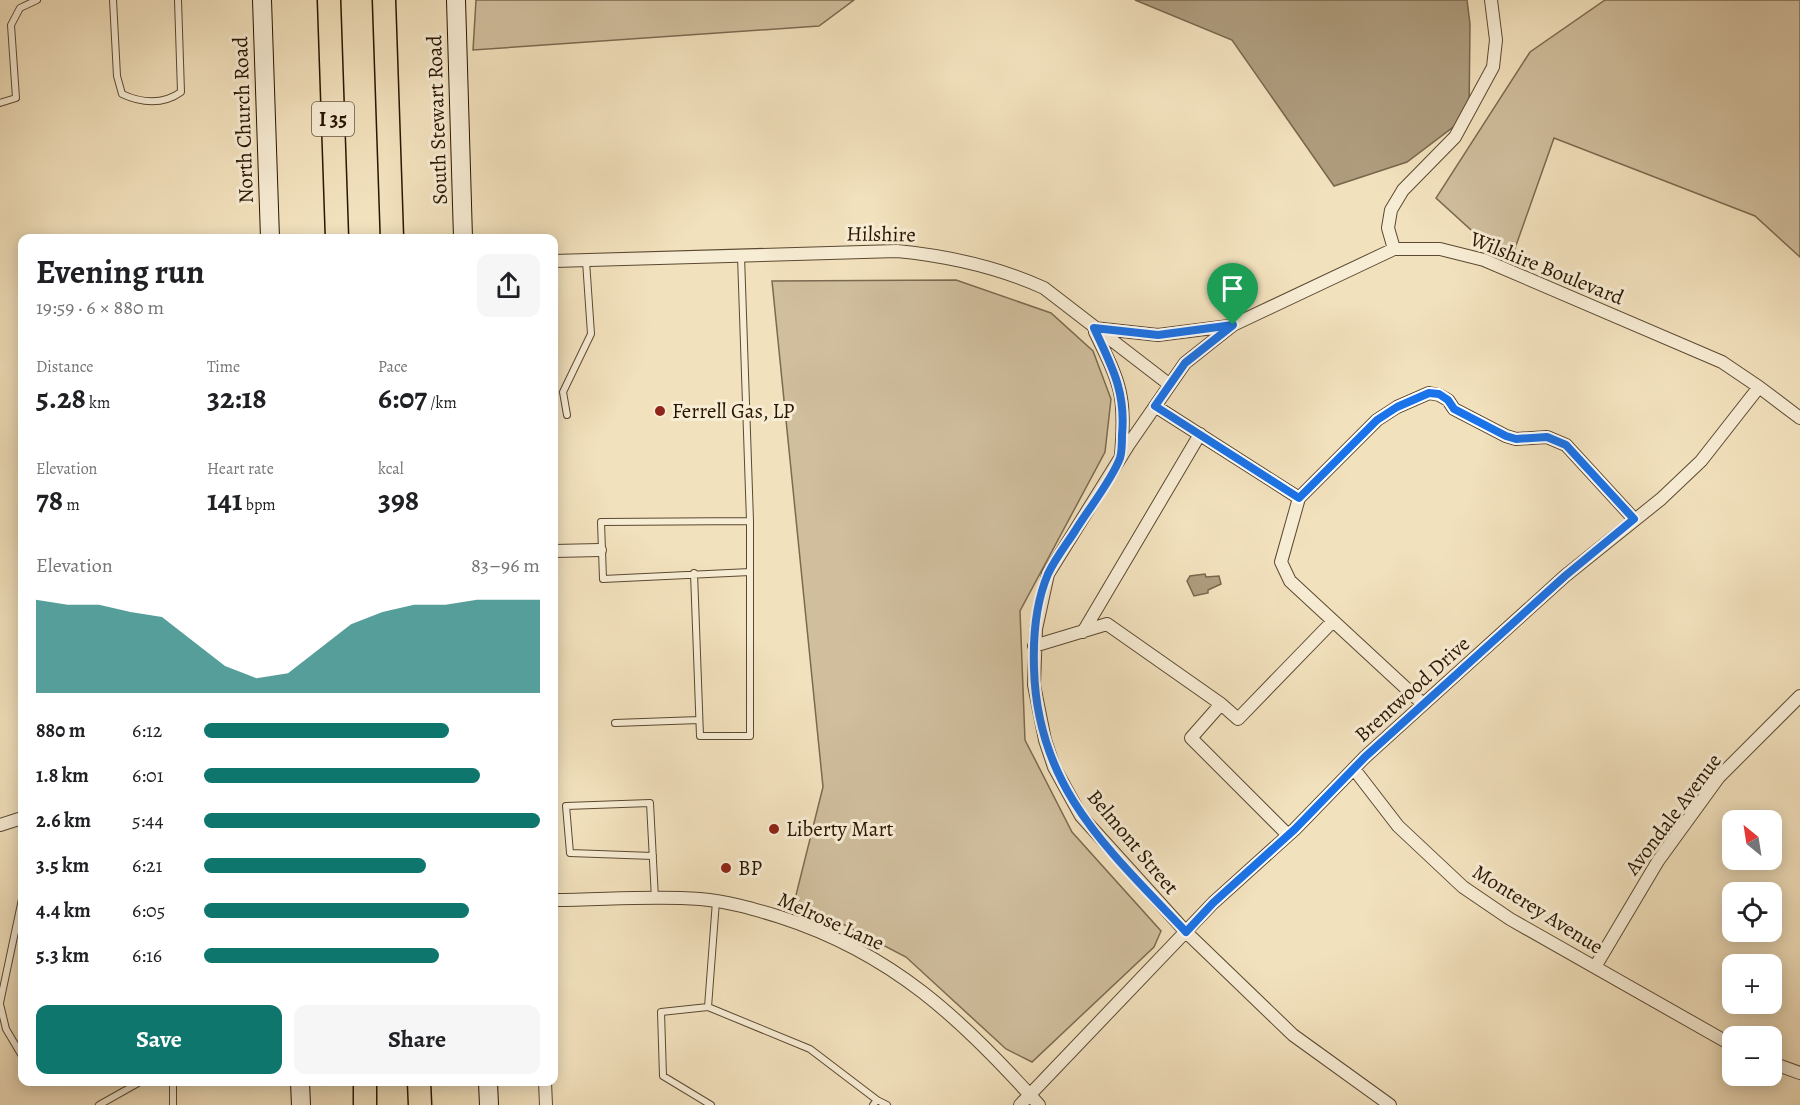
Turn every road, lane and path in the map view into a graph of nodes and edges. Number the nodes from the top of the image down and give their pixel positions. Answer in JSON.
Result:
{"nodes":[{"id":1,"x":37,"y":0,"type":"edge"},
{"id":2,"x":113,"y":0,"type":"edge"},
{"id":3,"x":178,"y":0,"type":"edge"},
{"id":4,"x":261,"y":0,"type":"edge"},
{"id":5,"x":329,"y":0,"type":"edge"},
{"id":6,"x":384,"y":0,"type":"edge"},
{"id":7,"x":456,"y":0,"type":"edge"},
{"id":8,"x":1491,"y":0,"type":"edge"},
{"id":9,"x":0,"y":103,"type":"edge"},
{"id":10,"x":270,"y":234,"type":"edge"},
{"id":11,"x":337,"y":234,"type":"edge"},
{"id":12,"x":392,"y":234,"type":"edge"},
{"id":13,"x":463,"y":234,"type":"edge"},
{"id":14,"x":1394,"y":249,"type":"junction"},
{"id":15,"x":741,"y":256,"type":"junction"},
{"id":16,"x":586,"y":260,"type":"junction"},
{"id":17,"x":558,"y":261,"type":"edge"},
{"id":18,"x":1233,"y":325,"type":"junction"},
{"id":19,"x":1094,"y":328,"type":"junction"},
{"id":20,"x":1170,"y":385,"type":"junction"},
{"id":21,"x":1760,"y":387,"type":"junction"},
{"id":22,"x":1155,"y":406,"type":"junction"},
{"id":23,"x":567,"y":415,"type":"dead end"},
{"id":24,"x":1800,"y":418,"type":"edge"},
{"id":25,"x":1200,"y":434,"type":"junction"},
{"id":26,"x":1120,"y":457,"type":"junction"},
{"id":27,"x":1299,"y":498,"type":"junction"},
{"id":28,"x":1634,"y":519,"type":"junction"},
{"id":29,"x":750,"y":521,"type":"junction"},
{"id":30,"x":600,"y":550,"type":"junction"},
{"id":31,"x":558,"y":551,"type":"edge"},
{"id":32,"x":694,"y":573,"type":"junction"},
{"id":33,"x":750,"y":573,"type":"junction"},
{"id":34,"x":1333,"y":621,"type":"junction"},
{"id":35,"x":1083,"y":632,"type":"junction"},
{"id":36,"x":1034,"y":646,"type":"junction"},
{"id":37,"x":1800,"y":696,"type":"edge"},
{"id":38,"x":1221,"y":704,"type":"junction"},
{"id":39,"x":1423,"y":704,"type":"junction"},
{"id":40,"x":699,"y":720,"type":"junction"},
{"id":41,"x":615,"y":723,"type":"dead end"},
{"id":42,"x":1354,"y":769,"type":"junction"},
{"id":43,"x":18,"y":821,"type":"edge"},
{"id":44,"x":0,"y":825,"type":"edge"},
{"id":45,"x":1288,"y":835,"type":"junction"},
{"id":46,"x":653,"y":856,"type":"junction"},
{"id":47,"x":655,"y":899,"type":"junction"},
{"id":48,"x":558,"y":900,"type":"edge"},
{"id":49,"x":716,"y":902,"type":"junction"},
{"id":50,"x":18,"y":918,"type":"edge"},
{"id":51,"x":1186,"y":932,"type":"junction"},
{"id":52,"x":1595,"y":968,"type":"junction"},
{"id":53,"x":0,"y":1004,"type":"edge"},
{"id":54,"x":708,"y":1007,"type":"junction"},
{"id":55,"x":1722,"y":1039,"type":"edge"},
{"id":56,"x":18,"y":1052,"type":"edge"},
{"id":57,"x":1782,"y":1067,"type":"edge"},
{"id":58,"x":1800,"y":1073,"type":"edge"},
{"id":59,"x":133,"y":1086,"type":"edge"},
{"id":60,"x":173,"y":1086,"type":"edge"},
{"id":61,"x":300,"y":1086,"type":"edge"},
{"id":62,"x":365,"y":1086,"type":"edge"},
{"id":63,"x":419,"y":1086,"type":"edge"},
{"id":64,"x":488,"y":1086,"type":"edge"},
{"id":65,"x":545,"y":1086,"type":"edge"},
{"id":66,"x":1030,"y":1095,"type":"junction"},
{"id":67,"x":875,"y":1102,"type":"edge"},
{"id":68,"x":99,"y":1105,"type":"edge"},
{"id":69,"x":173,"y":1105,"type":"edge"},
{"id":70,"x":301,"y":1105,"type":"edge"},
{"id":71,"x":365,"y":1105,"type":"edge"},
{"id":72,"x":420,"y":1105,"type":"edge"},
{"id":73,"x":489,"y":1105,"type":"edge"},
{"id":74,"x":546,"y":1105,"type":"edge"},
{"id":75,"x":711,"y":1105,"type":"edge"},
{"id":76,"x":887,"y":1105,"type":"edge"},
{"id":77,"x":1020,"y":1105,"type":"edge"},
{"id":78,"x":1039,"y":1105,"type":"edge"},
{"id":79,"x":1390,"y":1105,"type":"edge"}],
"edges":[{"from":1,"to":9,"type":"lane"},
{"from":2,"to":3,"type":"lane"},
{"from":4,"to":10,"type":"main road","name":"North Church Road"},
{"from":5,"to":11,"type":"highway","number":"I 35"},
{"from":6,"to":12,"type":"highway"},
{"from":7,"to":13,"type":"main road","name":"South Stewart Road"},
{"from":8,"to":14,"type":"street"},
{"from":14,"to":18,"type":"street","name":"Belmont Street"},
{"from":14,"to":21,"type":"street","name":"Wilshire Boulevard"},
{"from":15,"to":16,"type":"street","name":"Hilshire"},
{"from":15,"to":19,"type":"street","name":"Hilshire"},
{"from":15,"to":29,"type":"lane"},
{"from":16,"to":17,"type":"street","name":"Hilshire"},
{"from":16,"to":23,"type":"lane"},
{"from":18,"to":19,"type":"street"},
{"from":18,"to":20,"type":"street","name":"Belmont Street"},
{"from":19,"to":20,"type":"street","name":"Hilshire"},
{"from":19,"to":26,"type":"street","name":"Belmont Street"},
{"from":20,"to":22,"type":"street","name":"Belmont Street"},
{"from":21,"to":24,"type":"street","name":"Wilshire Boulevard"},
{"from":21,"to":28,"type":"street","name":"Brentwood Drive"},
{"from":22,"to":25,"type":"street"},
{"from":22,"to":26,"type":"street","name":"Belmont Street"},
{"from":25,"to":27,"type":"street"},
{"from":25,"to":35,"type":"street"},
{"from":26,"to":36,"type":"street","name":"Belmont Street"},
{"from":27,"to":28,"type":"street"},
{"from":27,"to":34,"type":"street"},
{"from":28,"to":39,"type":"street","name":"Brentwood Drive"},
{"from":29,"to":30,"type":"lane"},
{"from":29,"to":33,"type":"lane"},
{"from":30,"to":31,"type":"street"},
{"from":30,"to":32,"type":"lane"},
{"from":32,"to":33,"type":"lane"},
{"from":32,"to":40,"type":"lane"},
{"from":33,"to":40,"type":"lane"},
{"from":34,"to":38,"type":"street"},
{"from":34,"to":39,"type":"street"},
{"from":35,"to":36,"type":"street"},
{"from":35,"to":38,"type":"street"},
{"from":36,"to":51,"type":"street","name":"Belmont Street"},
{"from":37,"to":52,"type":"street","name":"Avondale Avenue"},
{"from":38,"to":45,"type":"street"},
{"from":39,"to":42,"type":"street","name":"Brentwood Drive"},
{"from":40,"to":41,"type":"lane"},
{"from":42,"to":45,"type":"street","name":"Brentwood Drive"},
{"from":42,"to":52,"type":"street","name":"Monterey Avenue"},
{"from":43,"to":44,"type":"street"},
{"from":45,"to":51,"type":"street","name":"Brentwood Drive"},
{"from":46,"to":46,"type":"lane"},
{"from":46,"to":47,"type":"lane"},
{"from":47,"to":48,"type":"street","name":"Melrose Lane"},
{"from":47,"to":49,"type":"street","name":"Melrose Lane"},
{"from":49,"to":54,"type":"lane"},
{"from":49,"to":66,"type":"street","name":"Melrose Lane"},
{"from":50,"to":53,"type":"lane"},
{"from":51,"to":66,"type":"street","name":"Brentwood Drive"},
{"from":51,"to":79,"type":"street","name":"Belmont Street"},
{"from":52,"to":55,"type":"street","name":"Monterey Avenue"},
{"from":53,"to":56,"type":"lane"},
{"from":54,"to":67,"type":"lane"},
{"from":54,"to":75,"type":"lane"},
{"from":57,"to":58,"type":"street"},
{"from":59,"to":68,"type":"lane"},
{"from":60,"to":69,"type":"lane"},
{"from":61,"to":70,"type":"main road"},
{"from":62,"to":71,"type":"highway"},
{"from":63,"to":72,"type":"highway"},
{"from":64,"to":73,"type":"main road"},
{"from":65,"to":74,"type":"street"},
{"from":66,"to":77,"type":"street","name":"Brentwood Drive"},
{"from":66,"to":78,"type":"street","name":"Melrose Lane"},
{"from":67,"to":76,"type":"lane"}]}
